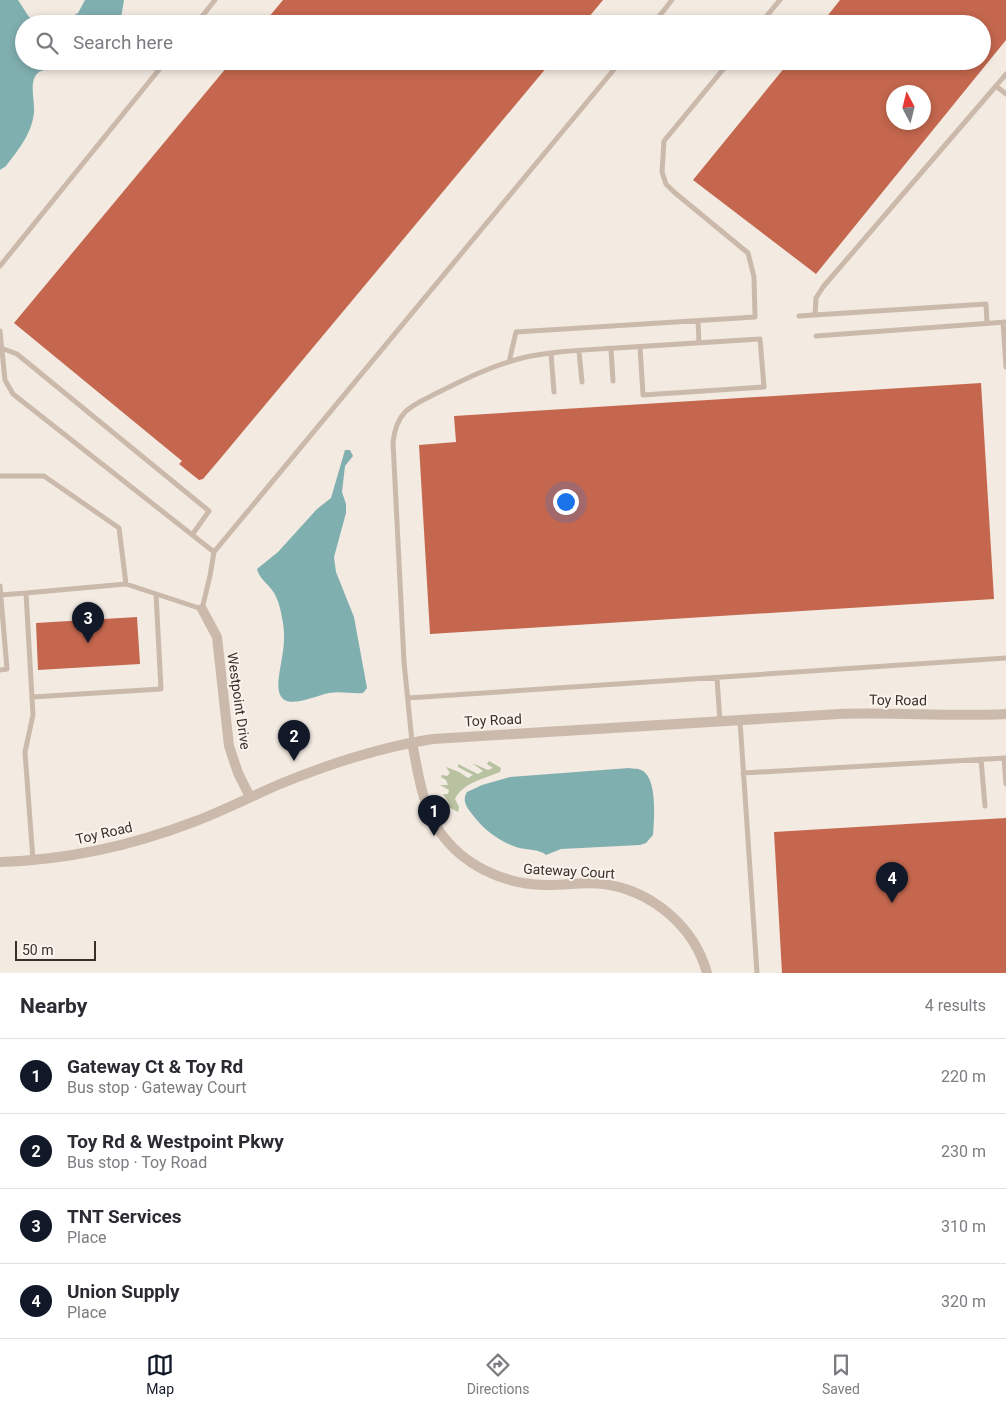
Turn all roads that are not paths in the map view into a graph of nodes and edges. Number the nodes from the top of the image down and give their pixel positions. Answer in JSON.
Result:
{"nodes":[{"id":1,"x":215,"y":0,"type":"edge"},
{"id":2,"x":672,"y":0,"type":"edge"},
{"id":3,"x":780,"y":0,"type":"edge"},
{"id":4,"x":203,"y":15,"type":"edge"},
{"id":5,"x":660,"y":15,"type":"edge"},
{"id":6,"x":768,"y":15,"type":"edge"},
{"id":7,"x":159,"y":70,"type":"edge"},
{"id":8,"x":615,"y":70,"type":"edge"},
{"id":9,"x":723,"y":70,"type":"edge"},
{"id":10,"x":1006,"y":74,"type":"edge"},
{"id":11,"x":996,"y":86,"type":"junction"},
{"id":12,"x":1006,"y":94,"type":"edge"},
{"id":13,"x":0,"y":266,"type":"edge"},
{"id":14,"x":815,"y":315,"type":"junction"},
{"id":15,"x":799,"y":316,"type":"dead end"},
{"id":16,"x":698,"y":321,"type":"junction"},
{"id":17,"x":1005,"y":322,"type":"edge"},
{"id":18,"x":987,"y":323,"type":"junction"},
{"id":19,"x":0,"y":331,"type":"edge"},
{"id":20,"x":816,"y":336,"type":"dead end"},
{"id":21,"x":699,"y":343,"type":"junction"},
{"id":22,"x":640,"y":347,"type":"junction"},
{"id":23,"x":1,"y":348,"type":"edge"},
{"id":24,"x":611,"y":349,"type":"junction"},
{"id":25,"x":579,"y":351,"type":"junction"},
{"id":26,"x":551,"y":354,"type":"junction"},
{"id":27,"x":509,"y":362,"type":"junction"},
{"id":28,"x":1006,"y":367,"type":"edge"},
{"id":29,"x":613,"y":381,"type":"dead end"},
{"id":30,"x":582,"y":382,"type":"dead end"},
{"id":31,"x":554,"y":392,"type":"dead end"},
{"id":32,"x":0,"y":476,"type":"edge"},
{"id":33,"x":192,"y":535,"type":"junction"},
{"id":34,"x":214,"y":552,"type":"junction"},
{"id":35,"x":126,"y":584,"type":"junction"},
{"id":36,"x":0,"y":586,"type":"edge"},
{"id":37,"x":26,"y":592,"type":"junction"},
{"id":38,"x":156,"y":594,"type":"junction"},
{"id":39,"x":0,"y":595,"type":"edge"},
{"id":40,"x":202,"y":609,"type":"junction"},
{"id":41,"x":1006,"y":658,"type":"edge"},
{"id":42,"x":0,"y":670,"type":"edge"},
{"id":43,"x":717,"y":678,"type":"junction"},
{"id":44,"x":32,"y":697,"type":"junction"},
{"id":45,"x":408,"y":698,"type":"junction"},
{"id":46,"x":1006,"y":714,"type":"edge"},
{"id":47,"x":740,"y":720,"type":"junction"},
{"id":48,"x":720,"y":722,"type":"junction"},
{"id":49,"x":412,"y":742,"type":"junction"},
{"id":50,"x":1005,"y":758,"type":"edge"},
{"id":51,"x":982,"y":759,"type":"junction"},
{"id":52,"x":743,"y":773,"type":"junction"},
{"id":53,"x":1006,"y":784,"type":"edge"},
{"id":54,"x":250,"y":797,"type":"junction"},
{"id":55,"x":985,"y":806,"type":"dead end"},
{"id":56,"x":33,"y":860,"type":"junction"},
{"id":57,"x":0,"y":862,"type":"edge"},
{"id":58,"x":707,"y":973,"type":"edge"},
{"id":59,"x":757,"y":973,"type":"edge"}],
"edges":[{"from":1,"to":4,"type":"lane"},
{"from":2,"to":5,"type":"lane"},
{"from":3,"to":6,"type":"lane"},
{"from":7,"to":13,"type":"lane"},
{"from":8,"to":34,"type":"lane"},
{"from":9,"to":16,"type":"lane"},
{"from":10,"to":11,"type":"lane"},
{"from":11,"to":12,"type":"lane"},
{"from":11,"to":14,"type":"lane"},
{"from":14,"to":15,"type":"lane"},
{"from":14,"to":18,"type":"lane"},
{"from":16,"to":21,"type":"lane"},
{"from":16,"to":27,"type":"lane"},
{"from":17,"to":18,"type":"lane"},
{"from":17,"to":28,"type":"lane"},
{"from":18,"to":20,"type":"lane"},
{"from":19,"to":23,"type":"lane"},
{"from":21,"to":22,"type":"lane"},
{"from":21,"to":22,"type":"lane"},
{"from":22,"to":24,"type":"lane"},
{"from":23,"to":33,"type":"lane"},
{"from":23,"to":33,"type":"lane"},
{"from":24,"to":25,"type":"lane"},
{"from":24,"to":29,"type":"lane"},
{"from":25,"to":26,"type":"lane"},
{"from":25,"to":30,"type":"lane"},
{"from":26,"to":27,"type":"lane"},
{"from":26,"to":31,"type":"lane"},
{"from":27,"to":45,"type":"lane"},
{"from":32,"to":35,"type":"lane"},
{"from":33,"to":34,"type":"lane"},
{"from":34,"to":40,"type":"lane"},
{"from":35,"to":37,"type":"lane"},
{"from":35,"to":38,"type":"lane"},
{"from":36,"to":39,"type":"lane"},
{"from":37,"to":39,"type":"lane"},
{"from":37,"to":44,"type":"lane"},
{"from":38,"to":40,"type":"lane"},
{"from":38,"to":44,"type":"lane"},
{"from":39,"to":42,"type":"lane"},
{"from":40,"to":54,"type":"street","name":"Westpoint Drive"},
{"from":41,"to":43,"type":"lane"},
{"from":43,"to":45,"type":"lane"},
{"from":43,"to":48,"type":"lane"},
{"from":44,"to":56,"type":"lane"},
{"from":45,"to":49,"type":"lane"},
{"from":46,"to":47,"type":"street","name":"Toy Road"},
{"from":47,"to":48,"type":"street","name":"Toy Road"},
{"from":47,"to":52,"type":"lane"},
{"from":48,"to":49,"type":"street","name":"Toy Road"},
{"from":49,"to":54,"type":"street","name":"Toy Road"},
{"from":49,"to":58,"type":"street","name":"Gateway Court"},
{"from":50,"to":51,"type":"lane"},
{"from":50,"to":53,"type":"lane"},
{"from":51,"to":52,"type":"lane"},
{"from":51,"to":55,"type":"lane"},
{"from":52,"to":59,"type":"lane"},
{"from":54,"to":56,"type":"street","name":"Toy Road"},
{"from":56,"to":57,"type":"street","name":"Toy Road"}]}
